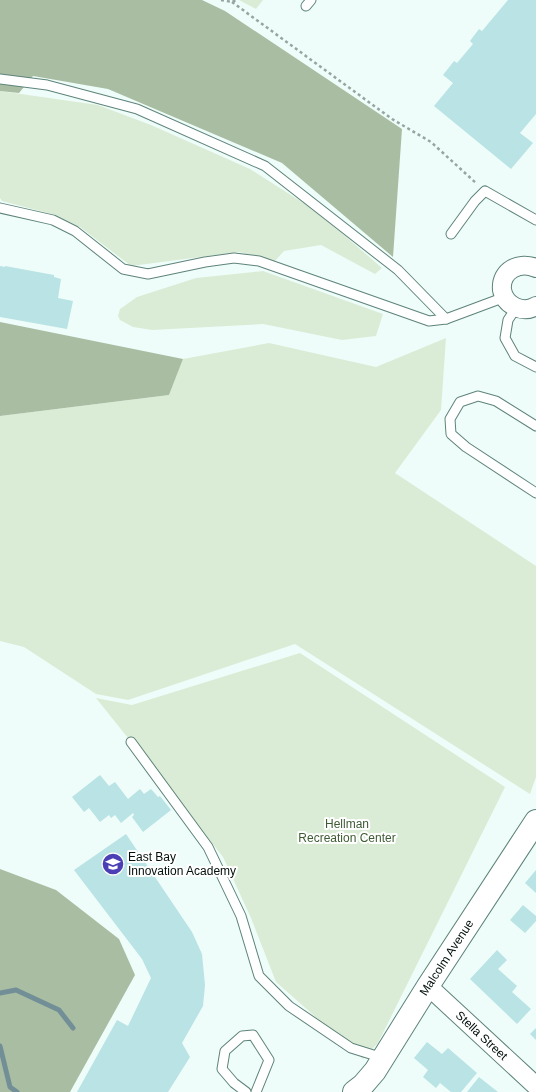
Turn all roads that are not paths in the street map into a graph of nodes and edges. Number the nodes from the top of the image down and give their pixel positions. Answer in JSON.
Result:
{"nodes":[{"id":1,"x":0,"y":79,"type":"edge"},
{"id":2,"x":0,"y":208,"type":"edge"},
{"id":3,"x":536,"y":220,"type":"edge"},
{"id":4,"x":451,"y":234,"type":"dead end"},
{"id":5,"x":536,"y":268,"type":"edge"},
{"id":6,"x":510,"y":302,"type":"junction"},
{"id":7,"x":536,"y":306,"type":"edge"},
{"id":8,"x":446,"y":318,"type":"junction"},
{"id":9,"x":536,"y":367,"type":"edge"},
{"id":10,"x":536,"y":426,"type":"edge"},
{"id":11,"x":536,"y":492,"type":"edge"},
{"id":12,"x":131,"y":742,"type":"dead end"},
{"id":13,"x":536,"y":821,"type":"edge"},
{"id":14,"x":428,"y":986,"type":"junction"},
{"id":15,"x":383,"y":1058,"type":"junction"},
{"id":16,"x":536,"y":1086,"type":"edge"},
{"id":17,"x":245,"y":1092,"type":"edge"},
{"id":18,"x":256,"y":1092,"type":"edge"},
{"id":19,"x":354,"y":1092,"type":"edge"}],
"edges":[{"from":1,"to":8,"type":"lane"},
{"from":2,"to":8,"type":"lane"},
{"from":3,"to":4,"type":"lane"},
{"from":5,"to":6,"type":"street"},
{"from":6,"to":7,"type":"street"},
{"from":6,"to":8,"type":"lane"},
{"from":6,"to":9,"type":"lane"},
{"from":10,"to":11,"type":"lane"},
{"from":12,"to":15,"type":"lane"},
{"from":13,"to":14,"type":"street","name":"Malcolm Avenue"},
{"from":14,"to":15,"type":"street","name":"Malcolm Avenue"},
{"from":14,"to":16,"type":"street","name":"Stella Street"},
{"from":15,"to":19,"type":"street","name":"Malcolm Avenue"},
{"from":17,"to":18,"type":"lane"}]}
